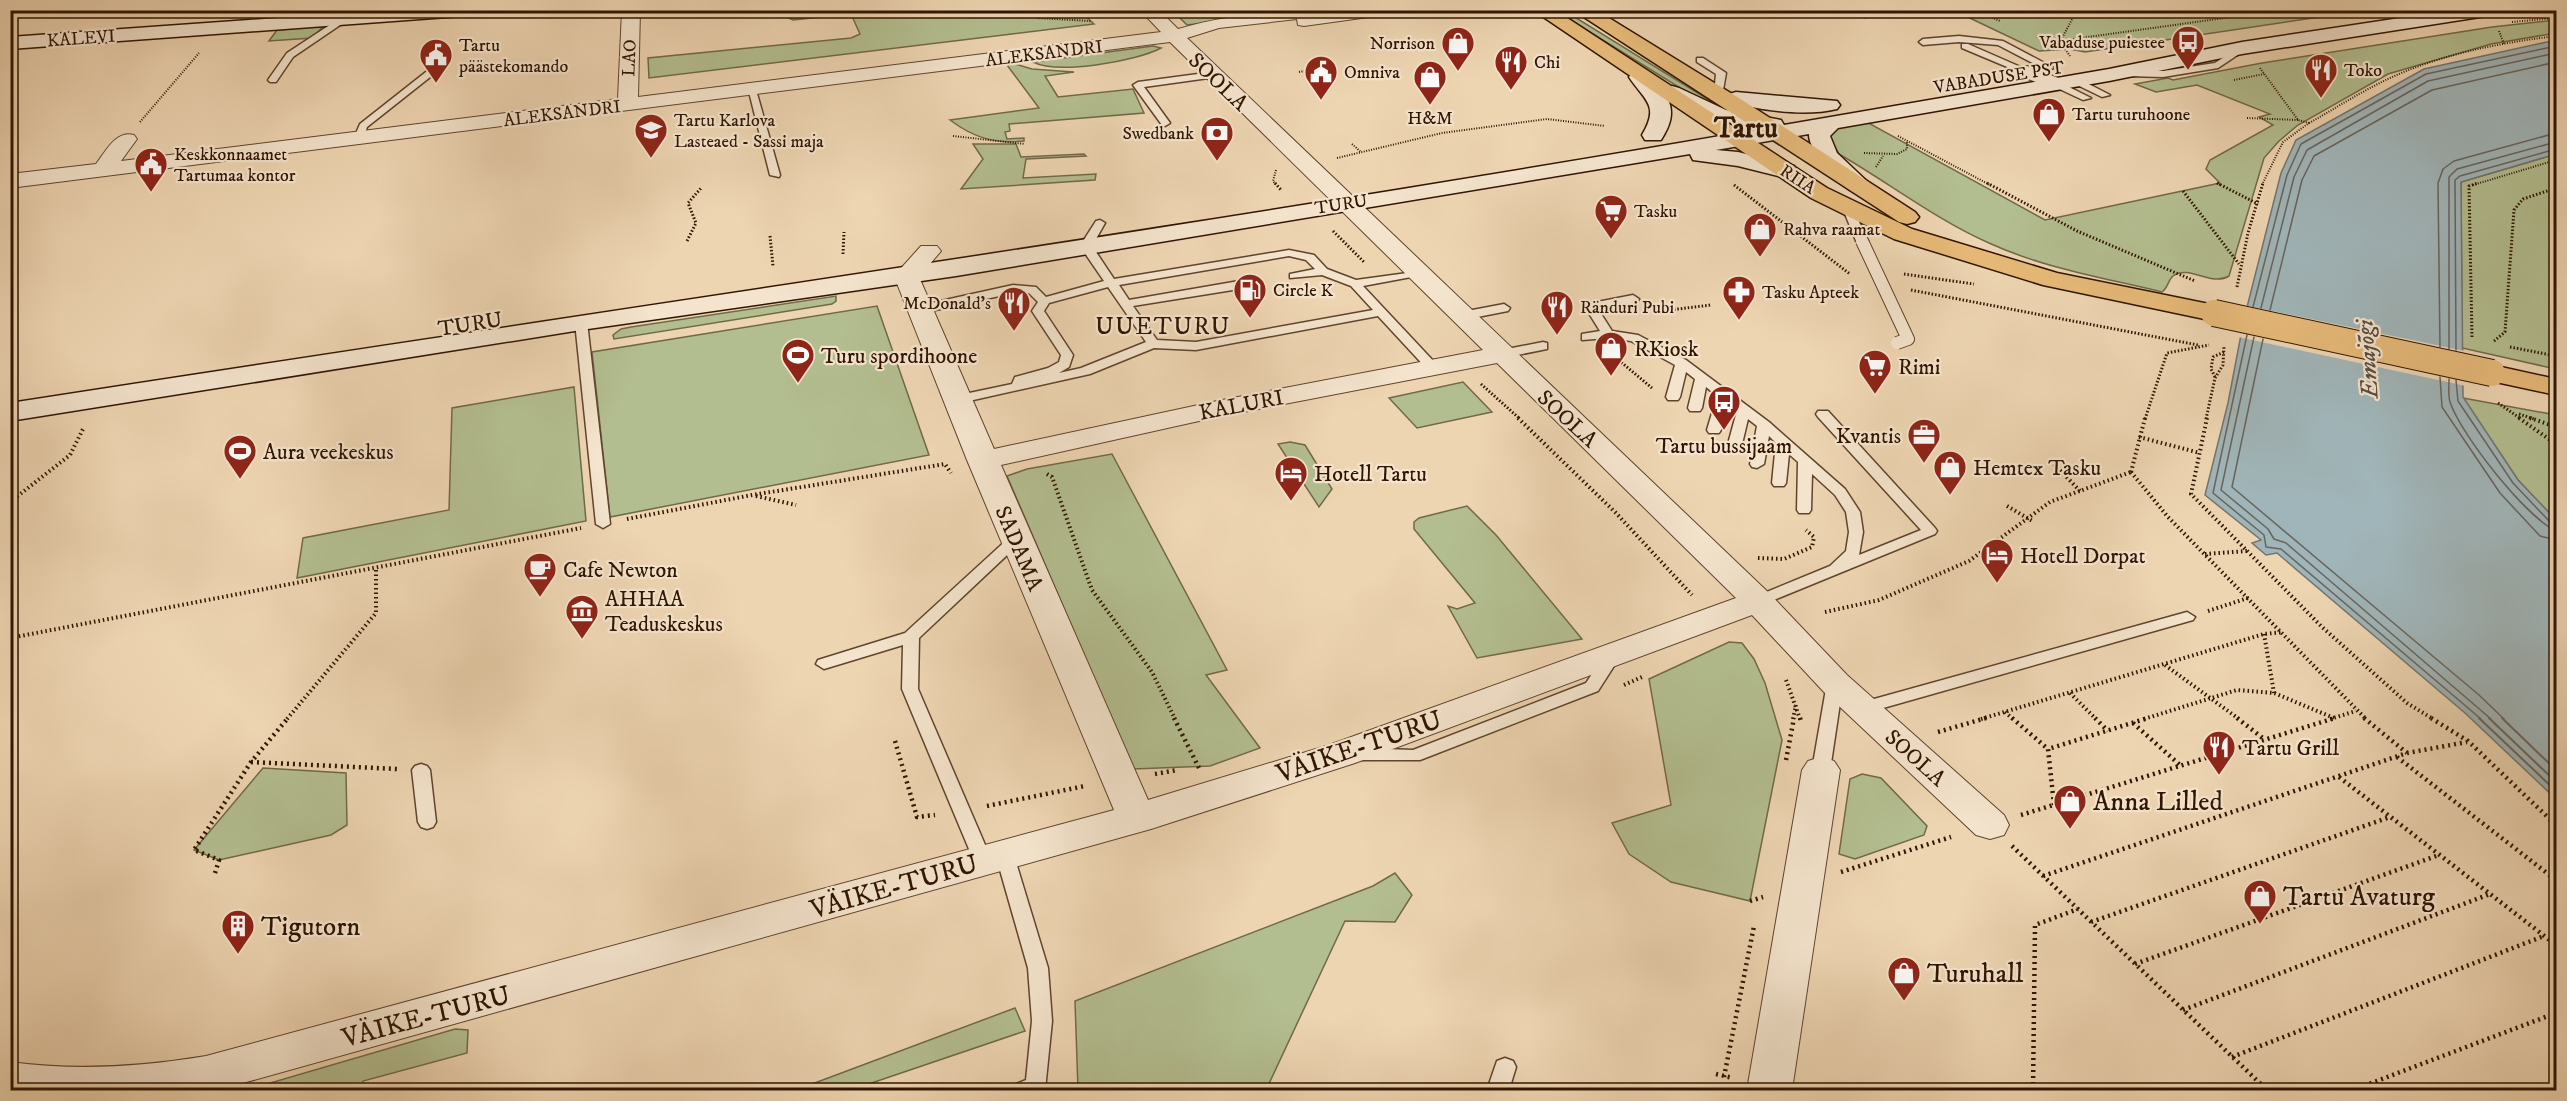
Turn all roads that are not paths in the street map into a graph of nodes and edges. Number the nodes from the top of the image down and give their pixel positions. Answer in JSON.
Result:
{"nodes":[{"id":1,"x":475,"y":10,"type":"edge"},
{"id":2,"x":631,"y":10,"type":"edge"},
{"id":3,"x":1148,"y":10,"type":"edge"},
{"id":4,"x":1326,"y":10,"type":"edge"},
{"id":5,"x":1383,"y":10,"type":"edge"},
{"id":6,"x":1542,"y":10,"type":"edge"},
{"id":7,"x":1582,"y":10,"type":"edge"},
{"id":8,"x":1885,"y":11,"type":"edge"},
{"id":9,"x":1865,"y":14,"type":"dead end"},
{"id":10,"x":345,"y":19,"type":"junction"},
{"id":11,"x":2498,"y":19,"type":"edge"},
{"id":12,"x":1183,"y":36,"type":"junction"},
{"id":13,"x":1945,"y":40,"type":"junction"},
{"id":14,"x":1923,"y":42,"type":"dead end"},
{"id":15,"x":10,"y":43,"type":"edge"},
{"id":16,"x":2249,"y":55,"type":"junction"},
{"id":17,"x":1700,"y":60,"type":"dead end"},
{"id":18,"x":1631,"y":69,"type":"junction"},
{"id":19,"x":434,"y":70,"type":"dead end"},
{"id":20,"x":2027,"y":72,"type":"junction"},
{"id":21,"x":1213,"y":75,"type":"junction"},
{"id":22,"x":2059,"y":77,"type":"junction"},
{"id":23,"x":273,"y":80,"type":"dead end"},
{"id":24,"x":751,"y":90,"type":"junction"},
{"id":25,"x":1719,"y":94,"type":"junction"},
{"id":26,"x":2105,"y":95,"type":"dead end"},
{"id":27,"x":2086,"y":98,"type":"dead end"},
{"id":28,"x":628,"y":105,"type":"junction"},
{"id":29,"x":1832,"y":113,"type":"junction"},
{"id":30,"x":1165,"y":123,"type":"dead end"},
{"id":31,"x":1745,"y":128,"type":"junction"},
{"id":32,"x":359,"y":138,"type":"junction"},
{"id":33,"x":127,"y":139,"type":"road end"},
{"id":34,"x":1654,"y":144,"type":"junction"},
{"id":35,"x":102,"y":170,"type":"junction"},
{"id":36,"x":1786,"y":171,"type":"junction"},
{"id":37,"x":775,"y":175,"type":"dead end"},
{"id":38,"x":10,"y":181,"type":"edge"},
{"id":39,"x":1862,"y":188,"type":"junction"},
{"id":40,"x":1338,"y":195,"type":"junction"},
{"id":41,"x":1848,"y":209,"type":"junction"},
{"id":42,"x":1100,"y":223,"type":"junction"},
{"id":43,"x":1086,"y":246,"type":"junction"},
{"id":44,"x":929,"y":251,"type":"junction"},
{"id":45,"x":1978,"y":258,"type":"junction"},
{"id":46,"x":1323,"y":271,"type":"junction"},
{"id":47,"x":1418,"y":273,"type":"junction"},
{"id":48,"x":906,"y":276,"type":"junction"},
{"id":49,"x":1294,"y":276,"type":"dead end"},
{"id":50,"x":1111,"y":283,"type":"junction"},
{"id":51,"x":1355,"y":284,"type":"junction"},
{"id":52,"x":1239,"y":285,"type":"dead end"},
{"id":53,"x":1633,"y":299,"type":"dead end"},
{"id":54,"x":1044,"y":301,"type":"junction"},
{"id":55,"x":1125,"y":304,"type":"junction"},
{"id":56,"x":1504,"y":308,"type":"dead end"},
{"id":57,"x":922,"y":309,"type":"junction"},
{"id":58,"x":1381,"y":312,"type":"junction"},
{"id":59,"x":1462,"y":316,"type":"junction"},
{"id":60,"x":581,"y":322,"type":"junction"},
{"id":61,"x":1608,"y":334,"type":"junction"},
{"id":62,"x":1586,"y":337,"type":"dead end"},
{"id":63,"x":1897,"y":343,"type":"dead end"},
{"id":64,"x":1153,"y":344,"type":"junction"},
{"id":65,"x":1543,"y":346,"type":"dead end"},
{"id":66,"x":1502,"y":354,"type":"junction"},
{"id":67,"x":1682,"y":363,"type":"junction"},
{"id":68,"x":1446,"y":364,"type":"junction"},
{"id":69,"x":1702,"y":377,"type":"junction"},
{"id":70,"x":1017,"y":386,"type":"junction"},
{"id":71,"x":2556,"y":387,"type":"edge"},
{"id":72,"x":1724,"y":394,"type":"junction"},
{"id":73,"x":10,"y":395,"type":"edge"},
{"id":74,"x":1673,"y":397,"type":"dead end"},
{"id":75,"x":960,"y":399,"type":"junction"},
{"id":76,"x":1695,"y":408,"type":"dead end"},
{"id":77,"x":1744,"y":410,"type":"junction"},
{"id":78,"x":10,"y":412,"type":"edge"},
{"id":79,"x":1822,"y":414,"type":"dead end"},
{"id":80,"x":1764,"y":425,"type":"junction"},
{"id":81,"x":1714,"y":430,"type":"dead end"},
{"id":82,"x":1784,"y":443,"type":"junction"},
{"id":83,"x":1735,"y":444,"type":"dead end"},
{"id":84,"x":982,"y":460,"type":"junction"},
{"id":85,"x":1805,"y":461,"type":"junction"},
{"id":86,"x":1758,"y":464,"type":"dead end"},
{"id":87,"x":1779,"y":483,"type":"dead end"},
{"id":88,"x":1804,"y":510,"type":"dead end"},
{"id":89,"x":603,"y":524,"type":"road end"},
{"id":90,"x":1016,"y":540,"type":"junction"},
{"id":91,"x":1836,"y":569,"type":"junction"},
{"id":92,"x":1758,"y":601,"type":"junction"},
{"id":93,"x":2187,"y":617,"type":"road end"},
{"id":94,"x":911,"y":637,"type":"junction"},
{"id":95,"x":2044,"y":655,"type":"junction"},
{"id":96,"x":824,"y":664,"type":"dead end"},
{"id":97,"x":2058,"y":667,"type":"dead end"},
{"id":98,"x":1835,"y":683,"type":"junction"},
{"id":99,"x":1862,"y":708,"type":"junction"},
{"id":100,"x":421,"y":770,"type":"road end"},
{"id":101,"x":1821,"y":770,"type":"joint"},
{"id":102,"x":1137,"y":819,"type":"junction"},
{"id":103,"x":427,"y":822,"type":"dead end"},
{"id":104,"x":1990,"y":825,"type":"road end"},
{"id":105,"x":994,"y":858,"type":"junction"},
{"id":106,"x":1505,"y":1067,"type":"dead end"},
{"id":107,"x":10,"y":1081,"type":"edge"},
{"id":108,"x":1024,"y":1090,"type":"edge"},
{"id":109,"x":1498,"y":1090,"type":"edge"},
{"id":110,"x":1769,"y":1090,"type":"edge"}],
"edges":[{"from":1,"to":10,"type":"main road","name":"KALEVI"},
{"from":2,"to":28,"type":"street","name":"LAO"},
{"from":3,"to":12,"type":"street","name":"SOOLA"},
{"from":4,"to":12,"type":"street","name":"ALEKSANDRI"},
{"from":5,"to":12,"type":"street","name":"ALEKSANDRI"},
{"from":6,"to":18,"type":"highway"},
{"from":7,"to":25,"type":"highway"},
{"from":8,"to":9,"type":"lane"},
{"from":10,"to":15,"type":"main road","name":"KALEVI"},
{"from":10,"to":23,"type":"lane"},
{"from":11,"to":16,"type":"main road","name":"VABADUSE PST"},
{"from":12,"to":21,"type":"street","name":"SOOLA"},
{"from":12,"to":24,"type":"street","name":"ALEKSANDRI"},
{"from":13,"to":14,"type":"lane"},
{"from":13,"to":20,"type":"lane"},
{"from":13,"to":22,"type":"lane"},
{"from":16,"to":22,"type":"main road","name":"VABADUSE PST"},
{"from":16,"to":22,"type":"main road","name":"VABADUSE PST"},
{"from":17,"to":25,"type":"lane"},
{"from":18,"to":31,"type":"main road"},
{"from":18,"to":34,"type":"main road"},
{"from":19,"to":32,"type":"lane"},
{"from":20,"to":22,"type":"main road","name":"VABADUSE PST"},
{"from":20,"to":29,"type":"main road","name":"VABADUSE PST"},
{"from":21,"to":30,"type":"lane"},
{"from":21,"to":40,"type":"street","name":"SOOLA"},
{"from":22,"to":26,"type":"lane"},
{"from":22,"to":27,"type":"lane"},
{"from":22,"to":29,"type":"main road","name":"VABADUSE PST"},
{"from":24,"to":28,"type":"street","name":"ALEKSANDRI"},
{"from":24,"to":37,"type":"lane"},
{"from":25,"to":29,"type":"main road"},
{"from":25,"to":31,"type":"main road"},
{"from":28,"to":32,"type":"street","name":"ALEKSANDRI"},
{"from":29,"to":31,"type":"main road"},
{"from":29,"to":39,"type":"main road"},
{"from":31,"to":34,"type":"main road"},
{"from":31,"to":36,"type":"highway","name":"RIIA"},
{"from":31,"to":39,"type":"highway","name":"RIIA"},
{"from":32,"to":35,"type":"street","name":"ALEKSANDRI"},
{"from":33,"to":35,"type":"street"},
{"from":34,"to":36,"type":"main road"},
{"from":34,"to":40,"type":"main road","name":"TURU"},
{"from":35,"to":38,"type":"street","name":"ALEKSANDRI"},
{"from":36,"to":41,"type":"highway","name":"RIIA"},
{"from":39,"to":45,"type":"highway","name":"RIIA"},
{"from":40,"to":42,"type":"main road","name":"TURU"},
{"from":40,"to":43,"type":"main road","name":"TURU"},
{"from":40,"to":47,"type":"street","name":"SOOLA"},
{"from":41,"to":45,"type":"highway","name":"RIIA"},
{"from":41,"to":63,"type":"lane","bridge":true},
{"from":42,"to":43,"type":"lane"},
{"from":42,"to":44,"type":"main road","name":"TURU"},
{"from":43,"to":48,"type":"main road","name":"TURU"},
{"from":43,"to":50,"type":"lane"},
{"from":44,"to":48,"type":"street"},
{"from":44,"to":73,"type":"main road","name":"TURU"},
{"from":45,"to":71,"type":"highway","name":"RIIA","bridge":true},
{"from":46,"to":49,"type":"lane"},
{"from":46,"to":50,"type":"lane"},
{"from":46,"to":51,"type":"lane"},
{"from":47,"to":51,"type":"lane"},
{"from":47,"to":59,"type":"street","name":"SOOLA"},
{"from":48,"to":57,"type":"street","name":"SADAMA"},
{"from":48,"to":60,"type":"main road","name":"TURU"},
{"from":50,"to":54,"type":"lane"},
{"from":50,"to":55,"type":"lane"},
{"from":51,"to":58,"type":"lane"},
{"from":52,"to":55,"type":"lane"},
{"from":53,"to":61,"type":"lane"},
{"from":54,"to":57,"type":"lane"},
{"from":54,"to":70,"type":"lane"},
{"from":55,"to":64,"type":"lane"},
{"from":56,"to":59,"type":"lane"},
{"from":57,"to":75,"type":"street","name":"SADAMA"},
{"from":58,"to":64,"type":"lane"},
{"from":58,"to":68,"type":"lane"},
{"from":59,"to":66,"type":"street","name":"SOOLA"},
{"from":60,"to":78,"type":"main road","name":"TURU"},
{"from":60,"to":89,"type":"lane"},
{"from":61,"to":62,"type":"lane"},
{"from":61,"to":67,"type":"lane"},
{"from":64,"to":70,"type":"lane"},
{"from":65,"to":66,"type":"lane"},
{"from":66,"to":68,"type":"street","name":"KALURI"},
{"from":66,"to":92,"type":"street","name":"SOOLA"},
{"from":67,"to":69,"type":"lane"},
{"from":67,"to":74,"type":"lane"},
{"from":68,"to":84,"type":"street","name":"KALURI"},
{"from":69,"to":72,"type":"lane"},
{"from":69,"to":76,"type":"lane"},
{"from":70,"to":75,"type":"lane"},
{"from":72,"to":77,"type":"lane"},
{"from":72,"to":81,"type":"lane"},
{"from":75,"to":84,"type":"street","name":"SADAMA"},
{"from":77,"to":80,"type":"lane"},
{"from":77,"to":83,"type":"lane"},
{"from":79,"to":91,"type":"lane"},
{"from":80,"to":82,"type":"lane"},
{"from":80,"to":86,"type":"lane"},
{"from":82,"to":85,"type":"lane"},
{"from":82,"to":87,"type":"lane"},
{"from":84,"to":90,"type":"street","name":"SADAMA"},
{"from":85,"to":88,"type":"lane"},
{"from":85,"to":91,"type":"lane"},
{"from":90,"to":94,"type":"lane"},
{"from":90,"to":102,"type":"street","name":"SADAMA"},
{"from":91,"to":92,"type":"lane"},
{"from":92,"to":98,"type":"street","name":"SOOLA"},
{"from":92,"to":102,"type":"street","name":"VÄIKE-TURU"},
{"from":93,"to":95,"type":"lane"},
{"from":94,"to":96,"type":"lane"},
{"from":94,"to":105,"type":"lane"},
{"from":95,"to":97,"type":"lane"},
{"from":95,"to":99,"type":"lane"},
{"from":98,"to":99,"type":"street","name":"SOOLA"},
{"from":98,"to":101,"type":"lane"},
{"from":99,"to":104,"type":"street","name":"SOOLA"},
{"from":100,"to":103,"type":"lane"},
{"from":101,"to":110,"type":"street"},
{"from":102,"to":105,"type":"street","name":"VÄIKE-TURU"},
{"from":105,"to":107,"type":"street","name":"VÄIKE-TURU"},
{"from":105,"to":108,"type":"lane"},
{"from":106,"to":109,"type":"lane"}]}
